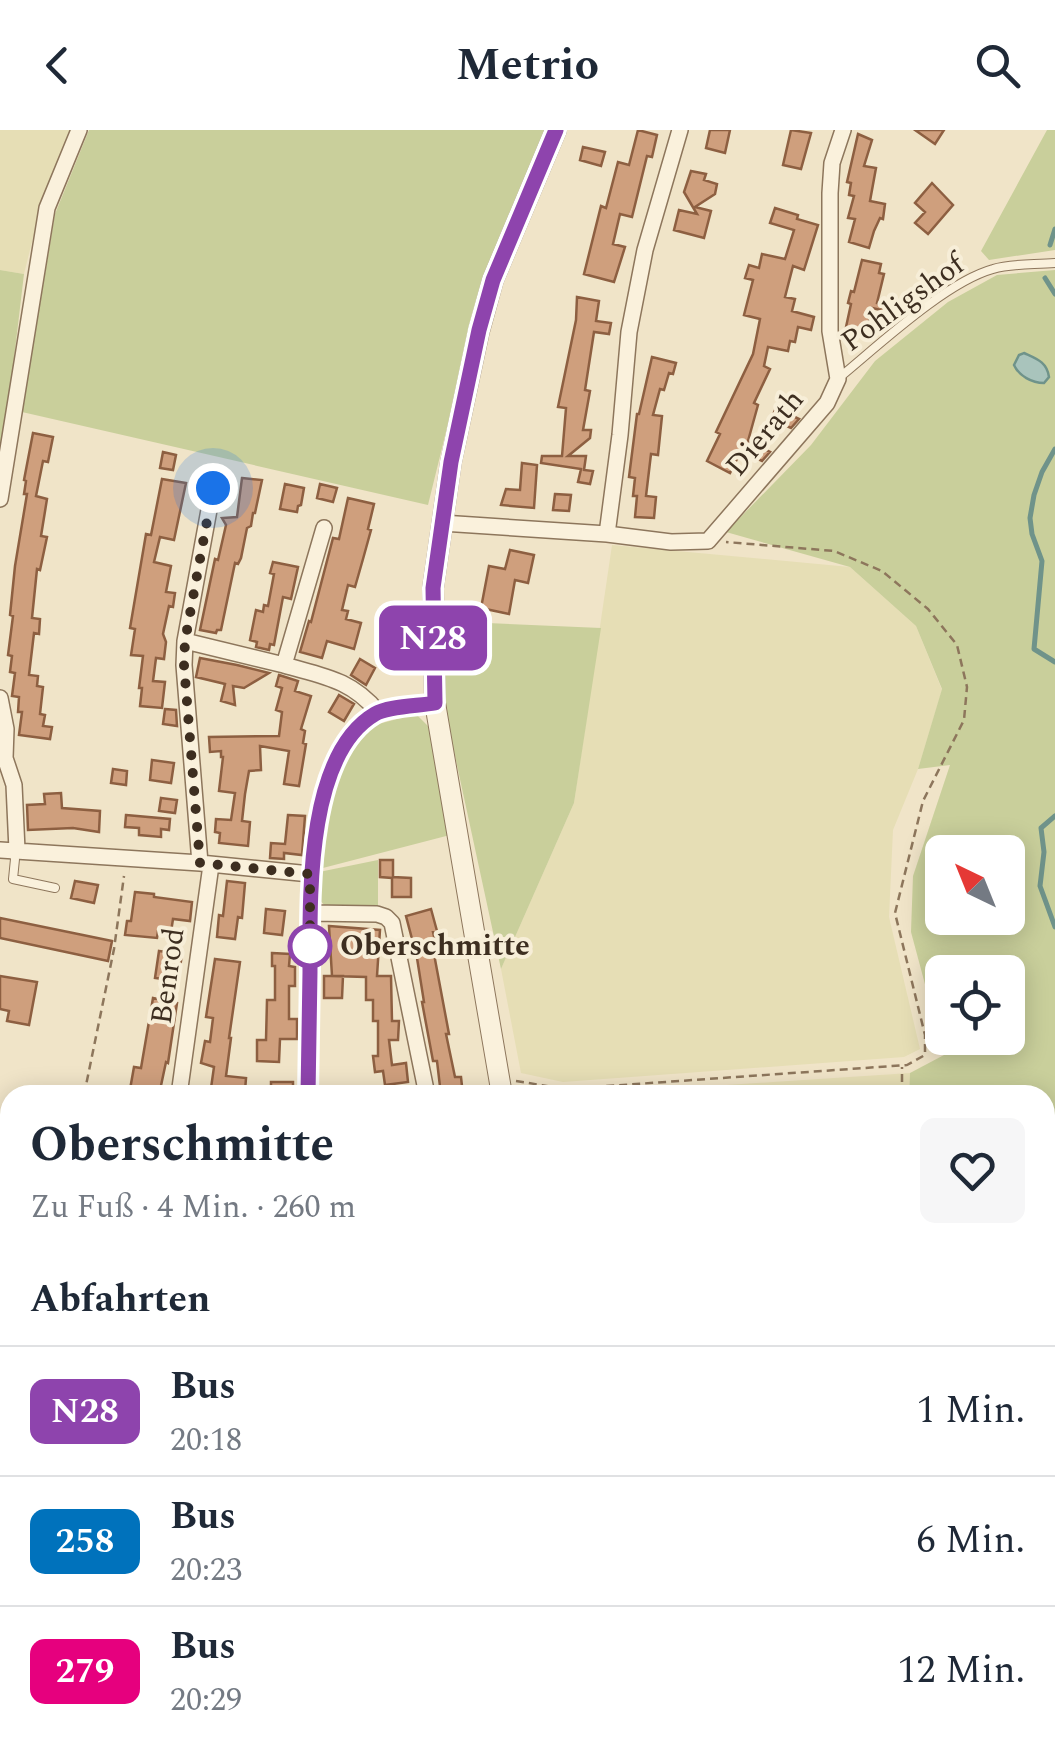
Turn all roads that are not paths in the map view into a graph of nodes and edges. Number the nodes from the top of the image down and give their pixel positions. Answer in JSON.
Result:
{"nodes":[{"id":1,"x":79,"y":130,"type":"edge"},
{"id":2,"x":556,"y":130,"type":"edge"},
{"id":3,"x":680,"y":130,"type":"edge"},
{"id":4,"x":843,"y":130,"type":"edge"},
{"id":5,"x":1055,"y":263,"type":"edge"},
{"id":6,"x":838,"y":378,"type":"junction"},
{"id":7,"x":213,"y":488,"type":"dead end"},
{"id":8,"x":0,"y":499,"type":"edge"},
{"id":9,"x":442,"y":523,"type":"junction"},
{"id":10,"x":324,"y":528,"type":"dead end"},
{"id":11,"x":607,"y":534,"type":"junction"},
{"id":12,"x":185,"y":641,"type":"junction"},
{"id":13,"x":284,"y":665,"type":"junction"},
{"id":14,"x":0,"y":698,"type":"edge"},
{"id":15,"x":435,"y":703,"type":"junction"},
{"id":16,"x":378,"y":712,"type":"junction"},
{"id":17,"x":3,"y":756,"type":"edge"},
{"id":18,"x":10,"y":850,"type":"edge"},
{"id":19,"x":205,"y":864,"type":"junction"},
{"id":20,"x":310,"y":874,"type":"junction"},
{"id":21,"x":54,"y":888,"type":"dead end"},
{"id":22,"x":310,"y":913,"type":"junction"},
{"id":23,"x":180,"y":1085,"type":"edge"},
{"id":24,"x":308,"y":1085,"type":"edge"},
{"id":25,"x":425,"y":1085,"type":"edge"},
{"id":26,"x":501,"y":1085,"type":"edge"}],
"edges":[{"from":1,"to":8,"type":"street"},
{"from":2,"to":9,"type":"street"},
{"from":3,"to":11,"type":"street"},
{"from":4,"to":6,"type":"street","name":"Dierath"},
{"from":5,"to":6,"type":"lane","name":"Pohligshof"},
{"from":6,"to":11,"type":"street","name":"Dierath"},
{"from":7,"to":12,"type":"street"},
{"from":9,"to":11,"type":"street"},
{"from":9,"to":15,"type":"street"},
{"from":10,"to":13,"type":"street"},
{"from":12,"to":13,"type":"street"},
{"from":12,"to":19,"type":"street"},
{"from":13,"to":16,"type":"street"},
{"from":14,"to":17,"type":"street"},
{"from":15,"to":16,"type":"street"},
{"from":15,"to":26,"type":"street"},
{"from":16,"to":20,"type":"street"},
{"from":17,"to":18,"type":"street"},
{"from":18,"to":19,"type":"street"},
{"from":18,"to":21,"type":"lane"},
{"from":19,"to":20,"type":"street"},
{"from":19,"to":23,"type":"street","name":"Benrod"},
{"from":20,"to":22,"type":"street"},
{"from":22,"to":24,"type":"street"},
{"from":22,"to":25,"type":"street"}]}
